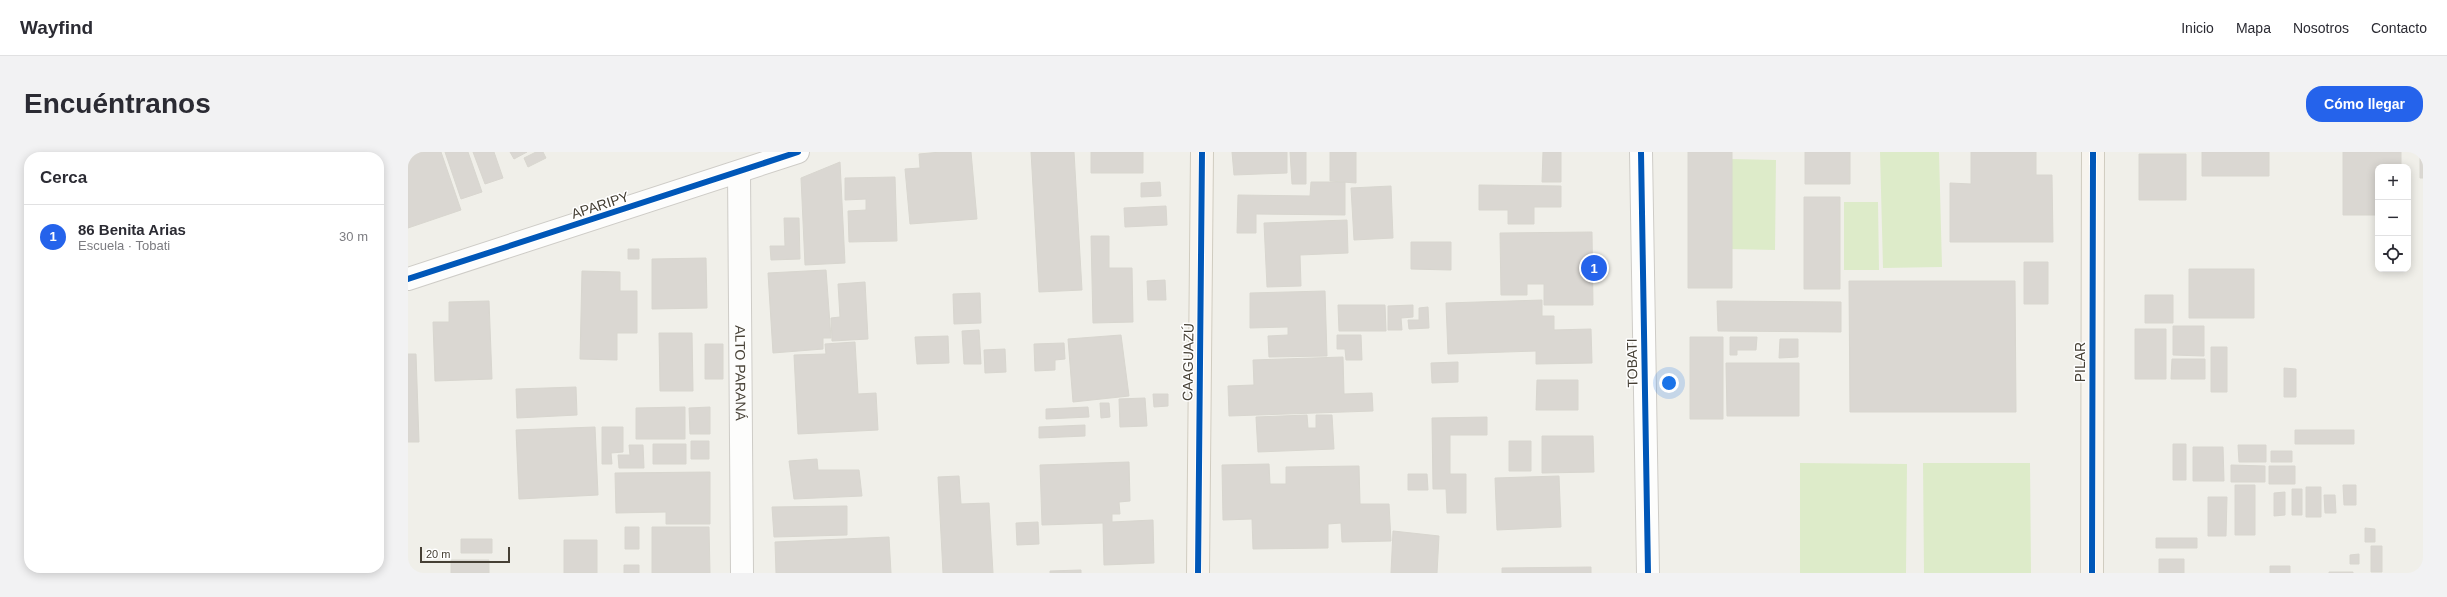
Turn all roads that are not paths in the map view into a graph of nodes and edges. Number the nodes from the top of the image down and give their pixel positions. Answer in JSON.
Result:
{"nodes":[{"id":1,"x":798,"y":152,"type":"edge"},
{"id":2,"x":1202,"y":152,"type":"edge"},
{"id":3,"x":1641,"y":152,"type":"edge"},
{"id":4,"x":2093,"y":152,"type":"edge"},
{"id":5,"x":739,"y":172,"type":"junction"},
{"id":6,"x":408,"y":279,"type":"edge"},
{"id":7,"x":742,"y":573,"type":"edge"},
{"id":8,"x":1198,"y":573,"type":"edge"},
{"id":9,"x":1648,"y":573,"type":"edge"},
{"id":10,"x":2092,"y":573,"type":"edge"}],
"edges":[{"from":1,"to":5,"type":"street","name":"APARIPY"},
{"from":2,"to":8,"type":"street","name":"CAAGUAZÚ"},
{"from":3,"to":9,"type":"street","name":"TOBATI"},
{"from":4,"to":10,"type":"street","name":"PILAR"},
{"from":5,"to":6,"type":"street","name":"APARIPY"},
{"from":5,"to":7,"type":"street","name":"ALTO PARANÁ"}]}
